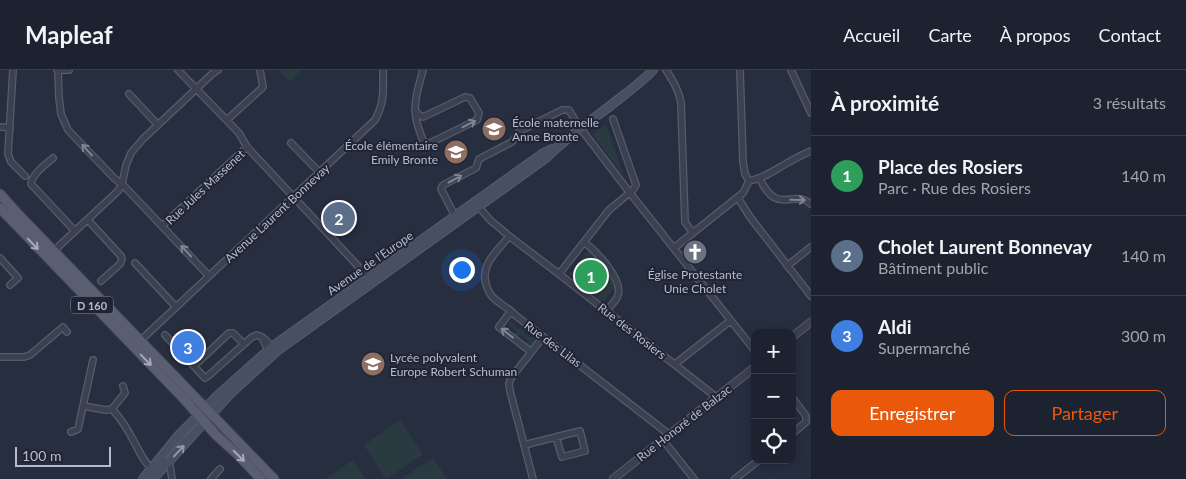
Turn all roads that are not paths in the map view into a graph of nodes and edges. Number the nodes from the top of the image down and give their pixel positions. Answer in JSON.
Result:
{"nodes":[{"id":1,"x":13,"y":70,"type":"edge"},
{"id":2,"x":58,"y":70,"type":"edge"},
{"id":3,"x":69,"y":70,"type":"edge"},
{"id":4,"x":178,"y":70,"type":"edge"},
{"id":5,"x":218,"y":70,"type":"edge"},
{"id":6,"x":260,"y":70,"type":"edge"},
{"id":7,"x":383,"y":70,"type":"edge"},
{"id":8,"x":423,"y":70,"type":"edge"},
{"id":9,"x":658,"y":70,"type":"edge"},
{"id":10,"x":666,"y":70,"type":"edge"},
{"id":11,"x":740,"y":70,"type":"edge"},
{"id":12,"x":794,"y":71,"type":"edge"},
{"id":13,"x":650,"y":73,"type":"edge"},
{"id":14,"x":196,"y":89,"type":"junction"},
{"id":15,"x":129,"y":94,"type":"dead end"},
{"id":16,"x":415,"y":110,"type":"junction"},
{"id":17,"x":811,"y":112,"type":"edge"},
{"id":18,"x":613,"y":119,"type":"dead end"},
{"id":19,"x":227,"y":120,"type":"junction"},
{"id":20,"x":158,"y":125,"type":"junction"},
{"id":21,"x":0,"y":127,"type":"edge"},
{"id":22,"x":10,"y":128,"type":"junction"},
{"id":23,"x":581,"y":129,"type":"junction"},
{"id":24,"x":291,"y":143,"type":"dead end"},
{"id":25,"x":560,"y":144,"type":"junction"},
{"id":26,"x":247,"y":147,"type":"junction"},
{"id":27,"x":811,"y":151,"type":"edge"},
{"id":28,"x":53,"y":158,"type":"dead end"},
{"id":29,"x":320,"y":173,"type":"junction"},
{"id":30,"x":25,"y":176,"type":"dead end"},
{"id":31,"x":760,"y":179,"type":"junction"},
{"id":32,"x":749,"y":181,"type":"junction"},
{"id":33,"x":122,"y":184,"type":"junction"},
{"id":34,"x":630,"y":193,"type":"junction"},
{"id":35,"x":0,"y":194,"type":"edge"},
{"id":36,"x":293,"y":198,"type":"junction"},
{"id":37,"x":738,"y":198,"type":"junction"},
{"id":38,"x":811,"y":204,"type":"edge"},
{"id":39,"x":479,"y":207,"type":"junction"},
{"id":40,"x":0,"y":208,"type":"edge"},
{"id":41,"x":455,"y":216,"type":"junction"},
{"id":42,"x":88,"y":220,"type":"junction"},
{"id":43,"x":162,"y":226,"type":"junction"},
{"id":44,"x":75,"y":231,"type":"junction"},
{"id":45,"x":693,"y":233,"type":"junction"},
{"id":46,"x":509,"y":236,"type":"junction"},
{"id":47,"x":584,"y":242,"type":"junction"},
{"id":48,"x":811,"y":247,"type":"edge"},
{"id":49,"x":674,"y":248,"type":"junction"},
{"id":50,"x":56,"y":254,"type":"junction"},
{"id":51,"x":0,"y":258,"type":"edge"},
{"id":52,"x":135,"y":263,"type":"dead end"},
{"id":53,"x":787,"y":266,"type":"junction"},
{"id":54,"x":559,"y":274,"type":"junction"},
{"id":55,"x":209,"y":276,"type":"junction"},
{"id":56,"x":370,"y":280,"type":"junction"},
{"id":57,"x":101,"y":281,"type":"dead end"},
{"id":58,"x":10,"y":285,"type":"dead end"},
{"id":59,"x":811,"y":296,"type":"edge"},
{"id":60,"x":176,"y":307,"type":"junction"},
{"id":61,"x":511,"y":310,"type":"junction"},
{"id":62,"x":607,"y":311,"type":"junction"},
{"id":63,"x":730,"y":321,"type":"junction"},
{"id":64,"x":811,"y":322,"type":"edge"},
{"id":65,"x":67,"y":332,"type":"dead end"},
{"id":66,"x":165,"y":334,"type":"dead end"},
{"id":67,"x":796,"y":334,"type":"edge"},
{"id":68,"x":543,"y":337,"type":"junction"},
{"id":69,"x":140,"y":341,"type":"junction"},
{"id":70,"x":244,"y":344,"type":"junction"},
{"id":71,"x":751,"y":346,"type":"edge"},
{"id":72,"x":270,"y":348,"type":"junction"},
{"id":73,"x":531,"y":352,"type":"junction"},
{"id":74,"x":0,"y":357,"type":"edge"},
{"id":75,"x":93,"y":360,"type":"dead end"},
{"id":76,"x":264,"y":362,"type":"junction"},
{"id":77,"x":675,"y":364,"type":"junction"},
{"id":78,"x":194,"y":366,"type":"junction"},
{"id":79,"x":751,"y":370,"type":"edge"},
{"id":80,"x":123,"y":386,"type":"dead end"},
{"id":81,"x":716,"y":397,"type":"junction"},
{"id":82,"x":796,"y":402,"type":"edge"},
{"id":83,"x":83,"y":406,"type":"junction"},
{"id":84,"x":112,"y":409,"type":"junction"},
{"id":85,"x":206,"y":417,"type":"junction"},
{"id":86,"x":796,"y":431,"type":"edge"},
{"id":87,"x":71,"y":432,"type":"dead end"},
{"id":88,"x":556,"y":437,"type":"junction"},
{"id":89,"x":666,"y":438,"type":"junction"},
{"id":90,"x":524,"y":445,"type":"junction"},
{"id":91,"x":160,"y":458,"type":"junction"},
{"id":92,"x":167,"y":463,"type":"junction"},
{"id":93,"x":754,"y":464,"type":"edge"},
{"id":94,"x":220,"y":469,"type":"dead end"},
{"id":95,"x":154,"y":474,"type":"edge"},
{"id":96,"x":143,"y":479,"type":"edge"},
{"id":97,"x":172,"y":479,"type":"edge"},
{"id":98,"x":211,"y":479,"type":"edge"},
{"id":99,"x":261,"y":479,"type":"edge"},
{"id":100,"x":274,"y":479,"type":"edge"},
{"id":101,"x":533,"y":479,"type":"edge"},
{"id":102,"x":613,"y":479,"type":"edge"},
{"id":103,"x":694,"y":479,"type":"edge"},
{"id":104,"x":735,"y":479,"type":"edge"}],
"edges":[{"from":1,"to":22,"type":"street"},
{"from":2,"to":3,"type":"street"},
{"from":33,"to":2,"type":"street","one_way":true},
{"from":4,"to":14,"type":"street"},
{"from":5,"to":14,"type":"street"},
{"from":6,"to":19,"type":"street"},
{"from":7,"to":29,"type":"street","name":"Avenue Laurent Bonnevay"},
{"from":8,"to":16,"type":"street"},
{"from":9,"to":13,"type":"main road","name":"Avenue de l’Europe"},
{"from":10,"to":45,"type":"street"},
{"from":11,"to":32,"type":"street"},
{"from":12,"to":17,"type":"street"},
{"from":13,"to":23,"type":"main road","name":"Avenue de l’Europe"},
{"from":14,"to":19,"type":"street"},
{"from":14,"to":20,"type":"street"},
{"from":15,"to":20,"type":"street"},
{"from":16,"to":16,"type":"street","one_way":true},
{"from":18,"to":34,"type":"street"},
{"from":19,"to":26,"type":"street"},
{"from":20,"to":33,"type":"street"},
{"from":21,"to":22,"type":"street"},
{"from":22,"to":30,"type":"street"},
{"from":23,"to":25,"type":"main road","name":"Avenue de l’Europe"},
{"from":23,"to":34,"type":"street"},
{"from":41,"to":23,"type":"street","one_way":true},
{"from":24,"to":29,"type":"street"},
{"from":25,"to":39,"type":"main road","name":"Avenue de l’Europe"},
{"from":25,"to":41,"type":"main road","name":"Avenue de l’Europe"},
{"from":26,"to":36,"type":"street"},
{"from":26,"to":43,"type":"street","name":"Rue Jules Massenet"},
{"from":27,"to":31,"type":"street"},
{"from":28,"to":44,"type":"street"},
{"from":29,"to":36,"type":"street","name":"Avenue Laurent Bonnevay"},
{"from":31,"to":32,"type":"street"},
{"from":31,"to":38,"type":"street","one_way":true},
{"from":32,"to":37,"type":"street"},
{"from":33,"to":42,"type":"street"},
{"from":33,"to":43,"type":"street"},
{"from":34,"to":47,"type":"street"},
{"from":34,"to":49,"type":"street"},
{"from":35,"to":50,"type":"main road","number":"D 160"},
{"from":36,"to":55,"type":"street","name":"Avenue Laurent Bonnevay"},
{"from":36,"to":56,"type":"street"},
{"from":37,"to":45,"type":"street"},
{"from":37,"to":53,"type":"street"},
{"from":39,"to":46,"type":"street","name":"Rue des Rosiers"},
{"from":39,"to":56,"type":"main road","name":"Avenue de l’Europe"},
{"from":40,"to":85,"type":"main road","number":"D 160","one_way":true},
{"from":41,"to":56,"type":"main road","name":"Avenue de l’Europe"},
{"from":42,"to":44,"type":"street"},
{"from":42,"to":57,"type":"street"},
{"from":55,"to":43,"type":"street","one_way":true},
{"from":44,"to":50,"type":"street"},
{"from":45,"to":49,"type":"street"},
{"from":46,"to":54,"type":"street","name":"Rue des Rosiers"},
{"from":46,"to":61,"type":"street","name":"Rue des Lilas"},
{"from":47,"to":54,"type":"street"},
{"from":47,"to":62,"type":"street"},
{"from":48,"to":53,"type":"street"},
{"from":49,"to":63,"type":"street"},
{"from":50,"to":69,"type":"main road","number":"D 160"},
{"from":51,"to":58,"type":"street"},
{"from":52,"to":60,"type":"street"},
{"from":53,"to":59,"type":"street"},
{"from":54,"to":62,"type":"street","name":"Rue des Rosiers"},
{"from":55,"to":60,"type":"street","name":"Avenue Laurent Bonnevay"},
{"from":56,"to":72,"type":"main road","name":"Avenue de l’Europe"},
{"from":56,"to":76,"type":"main road","name":"Avenue de l’Europe"},
{"from":60,"to":69,"type":"street","name":"Avenue Laurent Bonnevay"},
{"from":61,"to":68,"type":"street","name":"Rue des Lilas"},
{"from":73,"to":61,"type":"street","one_way":true},
{"from":62,"to":77,"type":"street","name":"Rue des Rosiers"},
{"from":63,"to":71,"type":"street"},
{"from":63,"to":77,"type":"street"},
{"from":64,"to":67,"type":"street"},
{"from":65,"to":74,"type":"street"},
{"from":66,"to":78,"type":"street"},
{"from":68,"to":73,"type":"street"},
{"from":68,"to":89,"type":"street","name":"Rue des Lilas"},
{"from":69,"to":85,"type":"main road","number":"D 160"},
{"from":70,"to":72,"type":"street"},
{"from":70,"to":78,"type":"street"},
{"from":70,"to":78,"type":"street"},
{"from":72,"to":76,"type":"street"},
{"from":72,"to":85,"type":"main road","name":"Avenue de l’Europe"},
{"from":73,"to":90,"type":"street"},
{"from":75,"to":83,"type":"street"},
{"from":76,"to":85,"type":"main road","name":"Avenue de l’Europe"},
{"from":77,"to":81,"type":"street","name":"Rue des Rosiers"},
{"from":79,"to":81,"type":"street","name":"Rue Honoré de Balzac"},
{"from":80,"to":84,"type":"street"},
{"from":81,"to":89,"type":"street","name":"Rue Honoré de Balzac"},
{"from":82,"to":86,"type":"street"},
{"from":83,"to":84,"type":"street"},
{"from":83,"to":87,"type":"street"},
{"from":84,"to":95,"type":"street"},
{"from":85,"to":91,"type":"main road"},
{"from":92,"to":85,"type":"main road","one_way":true},
{"from":85,"to":99,"type":"main road","number":"D 160","one_way":true},
{"from":85,"to":100,"type":"main road","number":"D 160"},
{"from":88,"to":88,"type":"street"},
{"from":88,"to":90,"type":"street"},
{"from":89,"to":102,"type":"street","name":"Rue Honoré de Balzac"},
{"from":89,"to":103,"type":"street","name":"Rue des Lilas"},
{"from":90,"to":101,"type":"street"},
{"from":91,"to":92,"type":"street"},
{"from":91,"to":95,"type":"main road"},
{"from":92,"to":95,"type":"main road"},
{"from":92,"to":97,"type":"street"},
{"from":93,"to":104,"type":"street"},
{"from":94,"to":98,"type":"street"},
{"from":95,"to":96,"type":"main road"}]}
